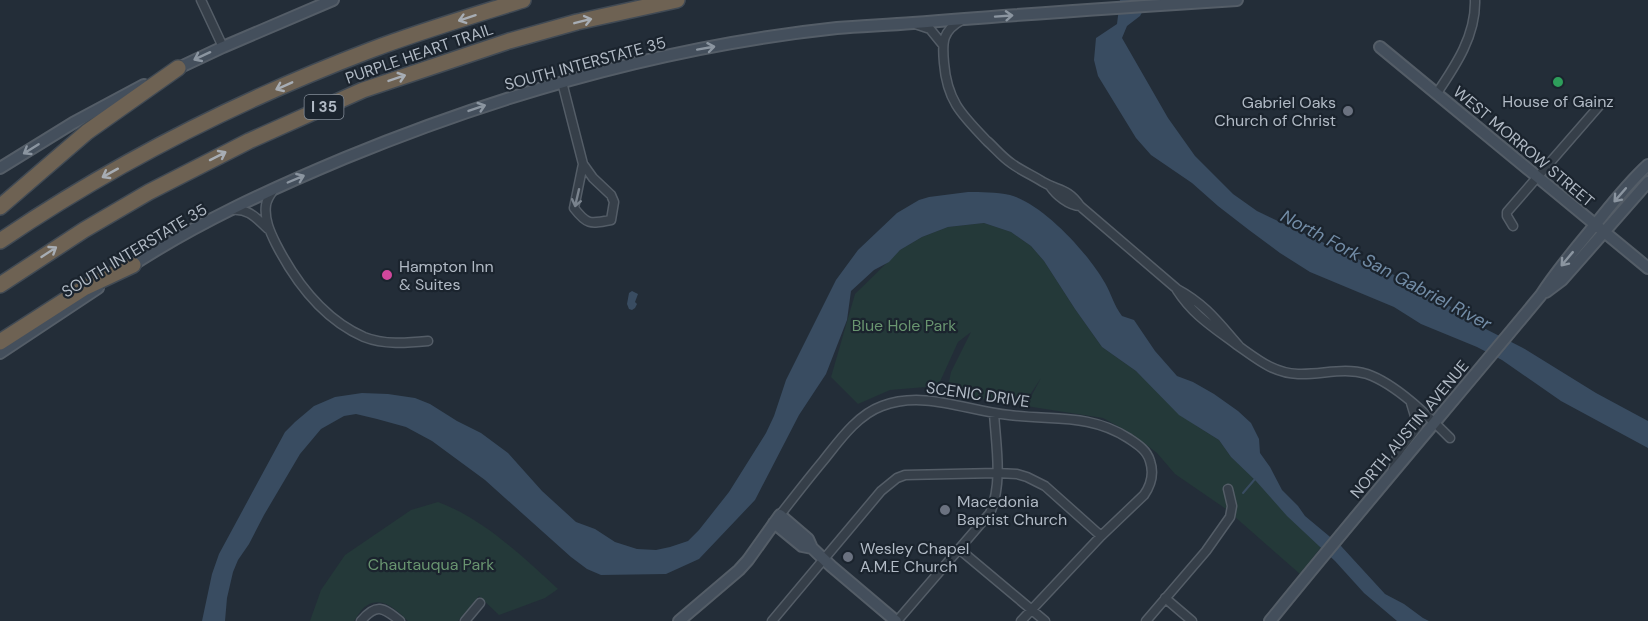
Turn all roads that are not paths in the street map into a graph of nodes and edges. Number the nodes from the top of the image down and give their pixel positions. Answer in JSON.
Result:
{"nodes":[{"id":1,"x":201,"y":0,"type":"edge"},
{"id":2,"x":333,"y":0,"type":"edge"},
{"id":3,"x":523,"y":0,"type":"edge"},
{"id":4,"x":677,"y":0,"type":"edge"},
{"id":5,"x":1237,"y":0,"type":"edge"},
{"id":6,"x":1475,"y":0,"type":"edge"},
{"id":7,"x":964,"y":18,"type":"junction"},
{"id":8,"x":911,"y":23,"type":"junction"},
{"id":9,"x":942,"y":45,"type":"junction"},
{"id":10,"x":223,"y":47,"type":"junction"},
{"id":11,"x":1380,"y":47,"type":"dead end"},
{"id":12,"x":178,"y":68,"type":"junction"},
{"id":13,"x":561,"y":82,"type":"junction"},
{"id":14,"x":1437,"y":93,"type":"junction"},
{"id":15,"x":1600,"y":105,"type":"dead end"},
{"id":16,"x":583,"y":164,"type":"junction"},
{"id":17,"x":1648,"y":165,"type":"edge"},
{"id":18,"x":0,"y":168,"type":"edge"},
{"id":19,"x":1538,"y":176,"type":"junction"},
{"id":20,"x":1648,"y":182,"type":"edge"},
{"id":21,"x":275,"y":188,"type":"junction"},
{"id":22,"x":0,"y":207,"type":"edge"},
{"id":23,"x":230,"y":210,"type":"junction"},
{"id":24,"x":1513,"y":226,"type":"dead end"},
{"id":25,"x":1600,"y":228,"type":"junction"},
{"id":26,"x":269,"y":229,"type":"junction"},
{"id":27,"x":0,"y":241,"type":"edge"},
{"id":28,"x":133,"y":265,"type":"junction"},
{"id":29,"x":1648,"y":268,"type":"edge"},
{"id":30,"x":0,"y":285,"type":"edge"},
{"id":31,"x":428,"y":341,"type":"dead end"},
{"id":32,"x":0,"y":342,"type":"edge"},
{"id":33,"x":0,"y":353,"type":"edge"},
{"id":34,"x":1411,"y":403,"type":"junction"},
{"id":35,"x":994,"y":413,"type":"junction"},
{"id":36,"x":1435,"y":423,"type":"junction"},
{"id":37,"x":1450,"y":438,"type":"dead end"},
{"id":38,"x":997,"y":473,"type":"junction"},
{"id":39,"x":1391,"y":475,"type":"junction"},
{"id":40,"x":1228,"y":489,"type":"dead end"},
{"id":41,"x":777,"y":519,"type":"junction"},
{"id":42,"x":1101,"y":536,"type":"junction"},
{"id":43,"x":959,"y":549,"type":"junction"},
{"id":44,"x":825,"y":560,"type":"junction"},
{"id":45,"x":1165,"y":598,"type":"junction"},
{"id":46,"x":480,"y":603,"type":"dead end"},
{"id":47,"x":1031,"y":609,"type":"junction"},
{"id":48,"x":361,"y":621,"type":"edge"},
{"id":49,"x":400,"y":621,"type":"edge"},
{"id":50,"x":465,"y":621,"type":"edge"},
{"id":51,"x":679,"y":621,"type":"edge"},
{"id":52,"x":772,"y":621,"type":"edge"},
{"id":53,"x":896,"y":621,"type":"edge"},
{"id":54,"x":1021,"y":621,"type":"edge"},
{"id":55,"x":1045,"y":621,"type":"edge"},
{"id":56,"x":1146,"y":621,"type":"edge"},
{"id":57,"x":1192,"y":621,"type":"edge"},
{"id":58,"x":1270,"y":621,"type":"edge"}],
"edges":[{"from":1,"to":10,"type":"street"},
{"from":2,"to":10,"type":"main road"},
{"from":3,"to":27,"type":"highway","name":"PURPLE HEART TRAIL","number":"I 35","one_way":true},
{"from":30,"to":4,"type":"highway","name":"PURPLE HEART TRAIL","number":"I 35","one_way":true},
{"from":7,"to":5,"type":"main road","name":"SOUTH INTERSTATE 35","one_way":true},
{"from":6,"to":14,"type":"street"},
{"from":7,"to":8,"type":"main road","name":"SOUTH INTERSTATE 35"},
{"from":7,"to":9,"type":"street"},
{"from":8,"to":9,"type":"street"},
{"from":13,"to":8,"type":"main road","name":"SOUTH INTERSTATE 35","one_way":true},
{"from":9,"to":34,"type":"street"},
{"from":10,"to":12,"type":"main road","one_way":true},
{"from":11,"to":14,"type":"main road","name":"WEST MORROW STREET"},
{"from":12,"to":18,"type":"main road","one_way":true},
{"from":12,"to":22,"type":"highway"},
{"from":13,"to":16,"type":"street"},
{"from":21,"to":13,"type":"main road","name":"SOUTH INTERSTATE 35","one_way":true},
{"from":14,"to":19,"type":"main road","name":"WEST MORROW STREET"},
{"from":15,"to":19,"type":"street"},
{"from":16,"to":16,"type":"street","one_way":true},
{"from":17,"to":25,"type":"main road","name":"NORTH AUSTIN AVENUE","one_way":true},
{"from":19,"to":24,"type":"street"},
{"from":19,"to":25,"type":"main road","name":"WEST MORROW STREET"},
{"from":20,"to":25,"type":"main road","name":"NORTH AUSTIN AVENUE"},
{"from":21,"to":23,"type":"main road","name":"SOUTH INTERSTATE 35"},
{"from":21,"to":26,"type":"street"},
{"from":23,"to":26,"type":"street"},
{"from":23,"to":28,"type":"main road","name":"SOUTH INTERSTATE 35"},
{"from":25,"to":29,"type":"main road","name":"WEST MORROW STREET"},
{"from":25,"to":36,"type":"main road","name":"NORTH AUSTIN AVENUE"},
{"from":26,"to":31,"type":"street"},
{"from":28,"to":32,"type":"highway"},
{"from":28,"to":33,"type":"main road","name":"SOUTH INTERSTATE 35"},
{"from":34,"to":36,"type":"street"},
{"from":34,"to":39,"type":"street"},
{"from":35,"to":38,"type":"street"},
{"from":35,"to":41,"type":"street","name":"SCENIC DRIVE"},
{"from":35,"to":42,"type":"street","name":"SCENIC DRIVE"},
{"from":36,"to":37,"type":"street"},
{"from":36,"to":39,"type":"main road","name":"NORTH AUSTIN AVENUE"},
{"from":38,"to":42,"type":"street"},
{"from":38,"to":43,"type":"street"},
{"from":38,"to":44,"type":"street"},
{"from":39,"to":58,"type":"main road","name":"NORTH AUSTIN AVENUE"},
{"from":40,"to":45,"type":"street"},
{"from":41,"to":44,"type":"main road"},
{"from":41,"to":51,"type":"main road","name":"SCENIC DRIVE"},
{"from":42,"to":47,"type":"street","name":"SCENIC DRIVE"},
{"from":43,"to":47,"type":"street"},
{"from":43,"to":53,"type":"street"},
{"from":44,"to":52,"type":"street"},
{"from":44,"to":53,"type":"main road"},
{"from":45,"to":56,"type":"street"},
{"from":45,"to":57,"type":"street"},
{"from":46,"to":50,"type":"street"},
{"from":47,"to":54,"type":"street","name":"SCENIC DRIVE"},
{"from":47,"to":55,"type":"street"},
{"from":48,"to":49,"type":"street"}]}
